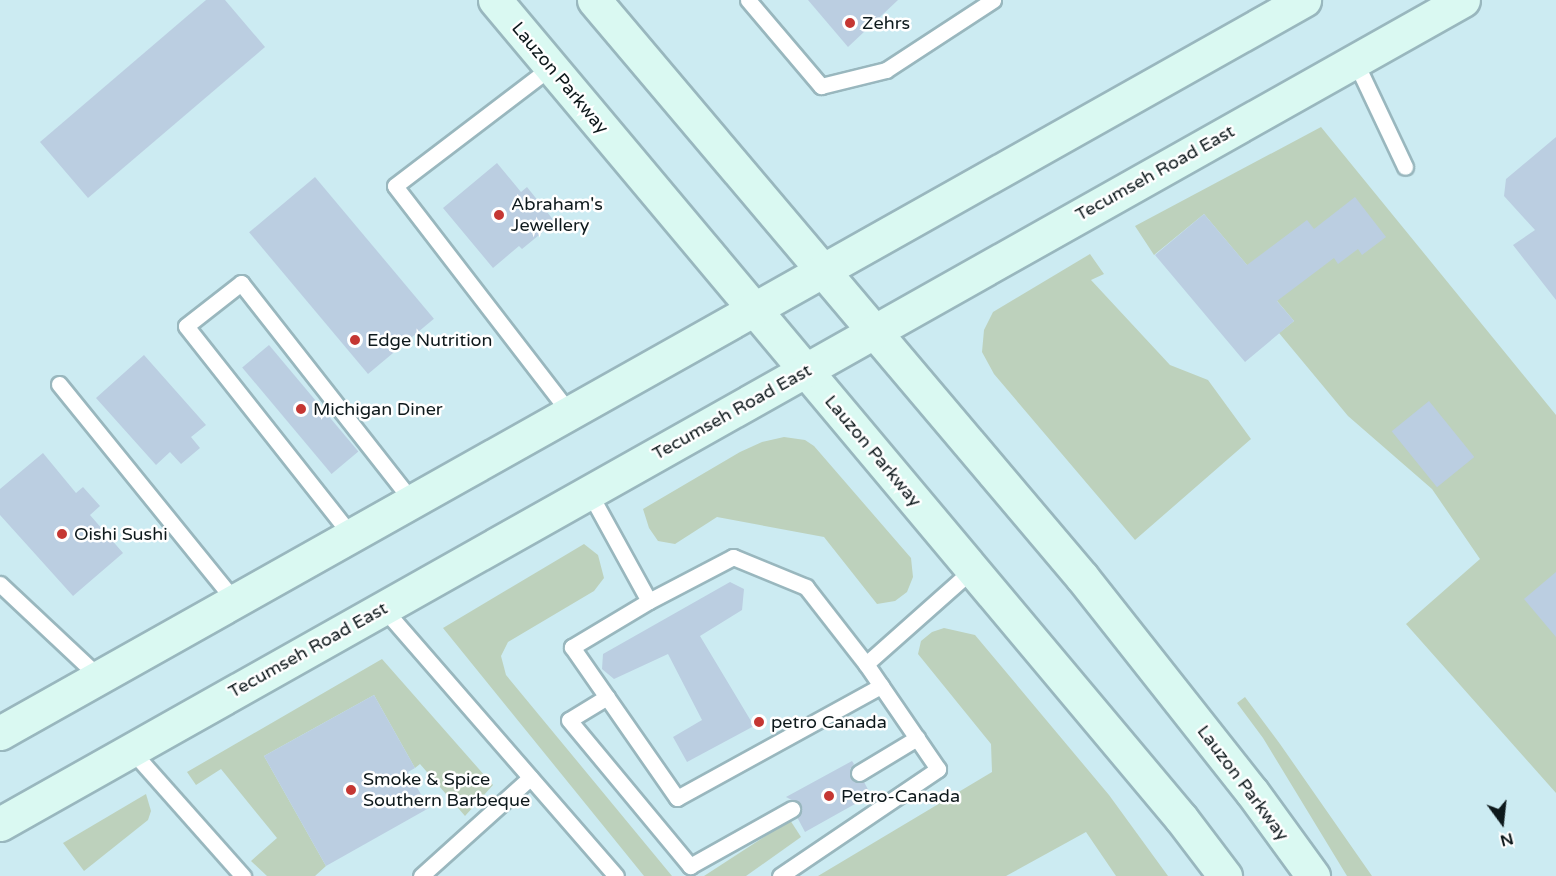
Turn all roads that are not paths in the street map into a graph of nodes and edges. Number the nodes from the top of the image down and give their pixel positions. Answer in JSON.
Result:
{"nodes":[{"id":1,"x":495,"y":0,"type":"edge"},
{"id":2,"x":594,"y":0,"type":"edge"},
{"id":3,"x":748,"y":0,"type":"edge"},
{"id":4,"x":993,"y":0,"type":"edge"},
{"id":5,"x":1304,"y":0,"type":"edge"},
{"id":6,"x":1463,"y":0,"type":"edge"},
{"id":7,"x":1355,"y":61,"type":"junction"},
{"id":8,"x":551,"y":67,"type":"junction"},
{"id":9,"x":1405,"y":167,"type":"dead end"},
{"id":10,"x":821,"y":270,"type":"junction"},
{"id":11,"x":754,"y":308,"type":"junction"},
{"id":12,"x":874,"y":332,"type":"junction"},
{"id":13,"x":805,"y":370,"type":"junction"},
{"id":14,"x":59,"y":384,"type":"dead end"},
{"id":15,"x":569,"y":412,"type":"junction"},
{"id":16,"x":589,"y":492,"type":"junction"},
{"id":17,"x":412,"y":501,"type":"junction"},
{"id":18,"x":351,"y":535,"type":"junction"},
{"id":19,"x":973,"y":570,"type":"junction"},
{"id":20,"x":0,"y":584,"type":"edge"},
{"id":21,"x":235,"y":601,"type":"junction"},
{"id":22,"x":649,"y":601,"type":"junction"},
{"id":23,"x":383,"y":608,"type":"junction"},
{"id":24,"x":866,"y":664,"type":"junction"},
{"id":25,"x":99,"y":677,"type":"junction"},
{"id":26,"x":881,"y":686,"type":"junction"},
{"id":27,"x":607,"y":697,"type":"junction"},
{"id":28,"x":0,"y":733,"type":"edge"},
{"id":29,"x":917,"y":738,"type":"junction"},
{"id":30,"x":131,"y":750,"type":"junction"},
{"id":31,"x":859,"y":773,"type":"dead end"},
{"id":32,"x":531,"y":778,"type":"junction"},
{"id":33,"x":792,"y":809,"type":"dead end"},
{"id":34,"x":0,"y":824,"type":"edge"},
{"id":35,"x":243,"y":876,"type":"edge"},
{"id":36,"x":421,"y":876,"type":"edge"},
{"id":37,"x":615,"y":876,"type":"edge"},
{"id":38,"x":780,"y":876,"type":"edge"},
{"id":39,"x":1225,"y":876,"type":"edge"},
{"id":40,"x":1313,"y":876,"type":"edge"}],
"edges":[{"from":1,"to":8,"type":"main road","name":"Lauzon Parkway"},
{"from":2,"to":10,"type":"main road","name":"Lauzon Parkway"},
{"from":3,"to":4,"type":"lane"},
{"from":5,"to":10,"type":"main road"},
{"from":6,"to":7,"type":"main road","name":"Tecumseh Road East"},
{"from":7,"to":9,"type":"lane"},
{"from":7,"to":12,"type":"main road","name":"Tecumseh Road East"},
{"from":8,"to":11,"type":"main road","name":"Lauzon Parkway"},
{"from":8,"to":15,"type":"lane"},
{"from":10,"to":11,"type":"main road"},
{"from":10,"to":12,"type":"main road","name":"Lauzon Parkway"},
{"from":11,"to":13,"type":"main road","name":"Lauzon Parkway"},
{"from":11,"to":15,"type":"main road"},
{"from":12,"to":13,"type":"main road","name":"Tecumseh Road East"},
{"from":12,"to":40,"type":"main road","name":"Lauzon Parkway"},
{"from":13,"to":16,"type":"main road","name":"Tecumseh Road East"},
{"from":13,"to":19,"type":"main road","name":"Lauzon Parkway"},
{"from":14,"to":21,"type":"lane"},
{"from":15,"to":17,"type":"main road"},
{"from":16,"to":22,"type":"lane"},
{"from":16,"to":23,"type":"main road","name":"Tecumseh Road East"},
{"from":17,"to":18,"type":"main road"},
{"from":17,"to":18,"type":"lane"},
{"from":18,"to":21,"type":"main road"},
{"from":19,"to":24,"type":"lane"},
{"from":19,"to":39,"type":"main road","name":"Lauzon Parkway"},
{"from":20,"to":25,"type":"lane"},
{"from":21,"to":25,"type":"main road"},
{"from":22,"to":24,"type":"lane"},
{"from":22,"to":27,"type":"lane"},
{"from":23,"to":30,"type":"main road","name":"Tecumseh Road East"},
{"from":23,"to":32,"type":"lane"},
{"from":24,"to":26,"type":"lane"},
{"from":25,"to":28,"type":"main road"},
{"from":26,"to":27,"type":"lane"},
{"from":26,"to":29,"type":"lane"},
{"from":27,"to":33,"type":"lane"},
{"from":29,"to":31,"type":"lane"},
{"from":29,"to":38,"type":"lane"},
{"from":30,"to":34,"type":"main road","name":"Tecumseh Road East"},
{"from":30,"to":35,"type":"lane"},
{"from":32,"to":36,"type":"lane"},
{"from":32,"to":37,"type":"lane"}]}
